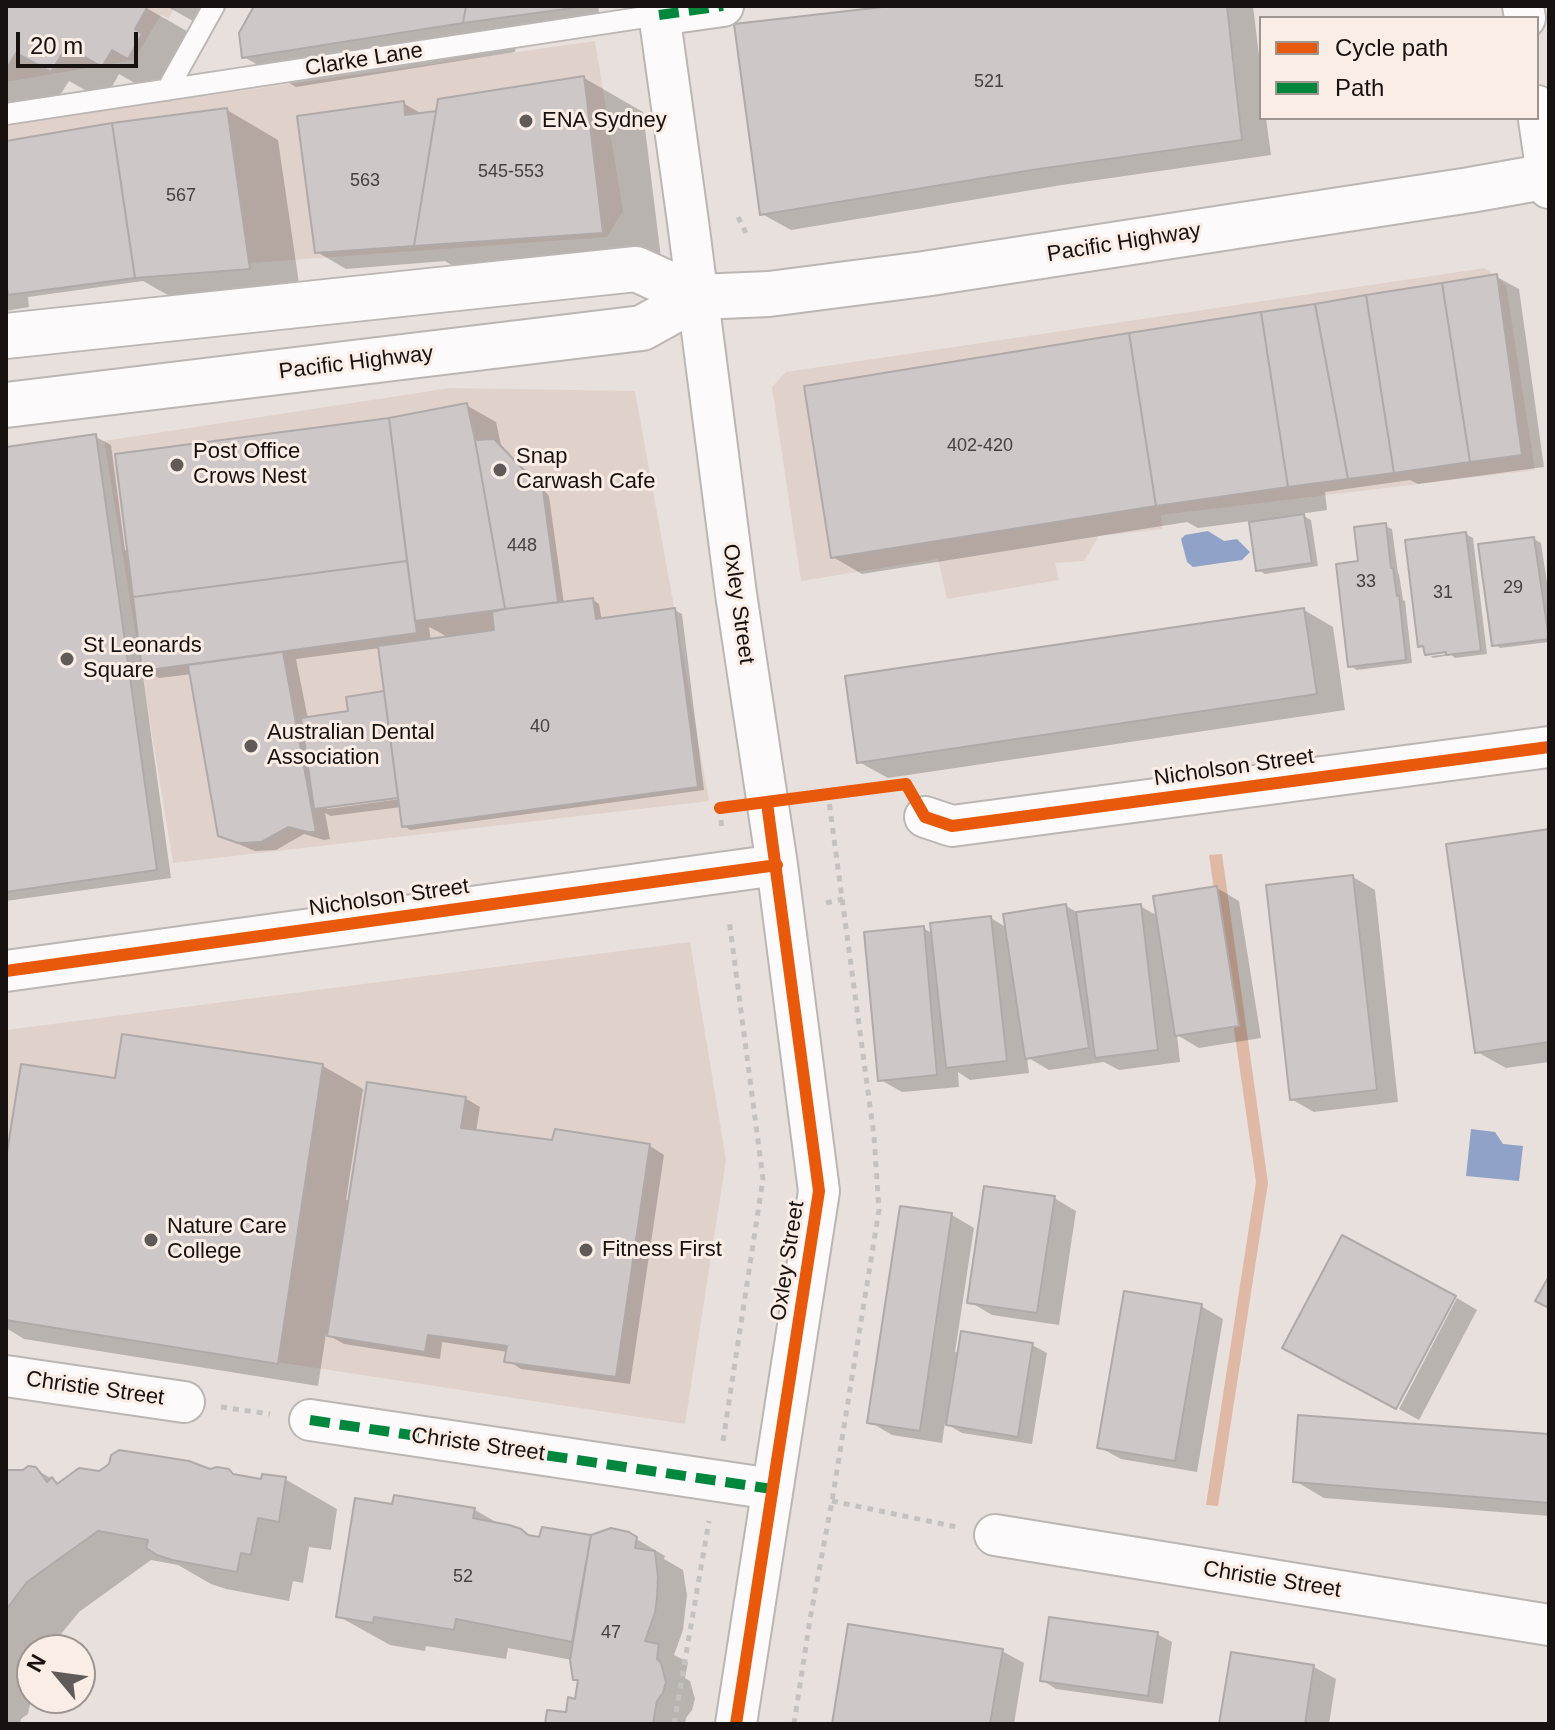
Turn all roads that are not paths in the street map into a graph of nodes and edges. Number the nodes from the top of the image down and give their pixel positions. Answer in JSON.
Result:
{"nodes":[{"id":1,"x":214,"y":6,"type":"edge"},
{"id":2,"x":723,"y":6,"type":"edge"},
{"id":3,"x":659,"y":11,"type":"edge"},
{"id":4,"x":167,"y":90,"type":"junction"},
{"id":5,"x":6,"y":114,"type":"edge"},
{"id":6,"x":1539,"y":119,"type":"edge"},
{"id":7,"x":1548,"y":180,"type":"edge"},
{"id":8,"x":698,"y":297,"type":"junction"},
{"id":9,"x":6,"y":336,"type":"edge"},
{"id":10,"x":6,"y":405,"type":"edge"},
{"id":11,"x":1549,"y":747,"type":"edge"},
{"id":12,"x":925,"y":817,"type":"dead end"},
{"id":13,"x":777,"y":865,"type":"junction"},
{"id":14,"x":6,"y":971,"type":"edge"},
{"id":15,"x":6,"y":1376,"type":"edge"},
{"id":16,"x":184,"y":1402,"type":"road end"},
{"id":17,"x":310,"y":1420,"type":"road end"},
{"id":18,"x":772,"y":1489,"type":"junction"},
{"id":19,"x":995,"y":1535,"type":"road end"},
{"id":20,"x":1549,"y":1625,"type":"edge"},
{"id":21,"x":736,"y":1724,"type":"edge"}],
"edges":[{"from":1,"to":4,"type":"lane"},
{"from":2,"to":3,"type":"street","name":"Clarke Lane"},
{"from":3,"to":4,"type":"lane","name":"Clarke Lane"},
{"from":3,"to":8,"type":"street","name":"Oxley Street"},
{"from":4,"to":5,"type":"lane","name":"Clarke Lane"},
{"from":6,"to":7,"type":"street"},
{"from":7,"to":8,"type":"main road","name":"Pacific Highway"},
{"from":8,"to":9,"type":"main road","name":"Pacific Highway"},
{"from":8,"to":10,"type":"main road","name":"Pacific Highway"},
{"from":8,"to":13,"type":"street","name":"Oxley Street"},
{"from":11,"to":12,"type":"street","name":"Nicholson Street"},
{"from":13,"to":14,"type":"street","name":"Nicholson Street"},
{"from":13,"to":18,"type":"street","name":"Oxley Street"},
{"from":15,"to":16,"type":"street","name":"Christie Street"},
{"from":17,"to":18,"type":"street","name":"Christe Street"},
{"from":18,"to":21,"type":"street","name":"Oxley Street"},
{"from":19,"to":20,"type":"street","name":"Christie Street"}]}
